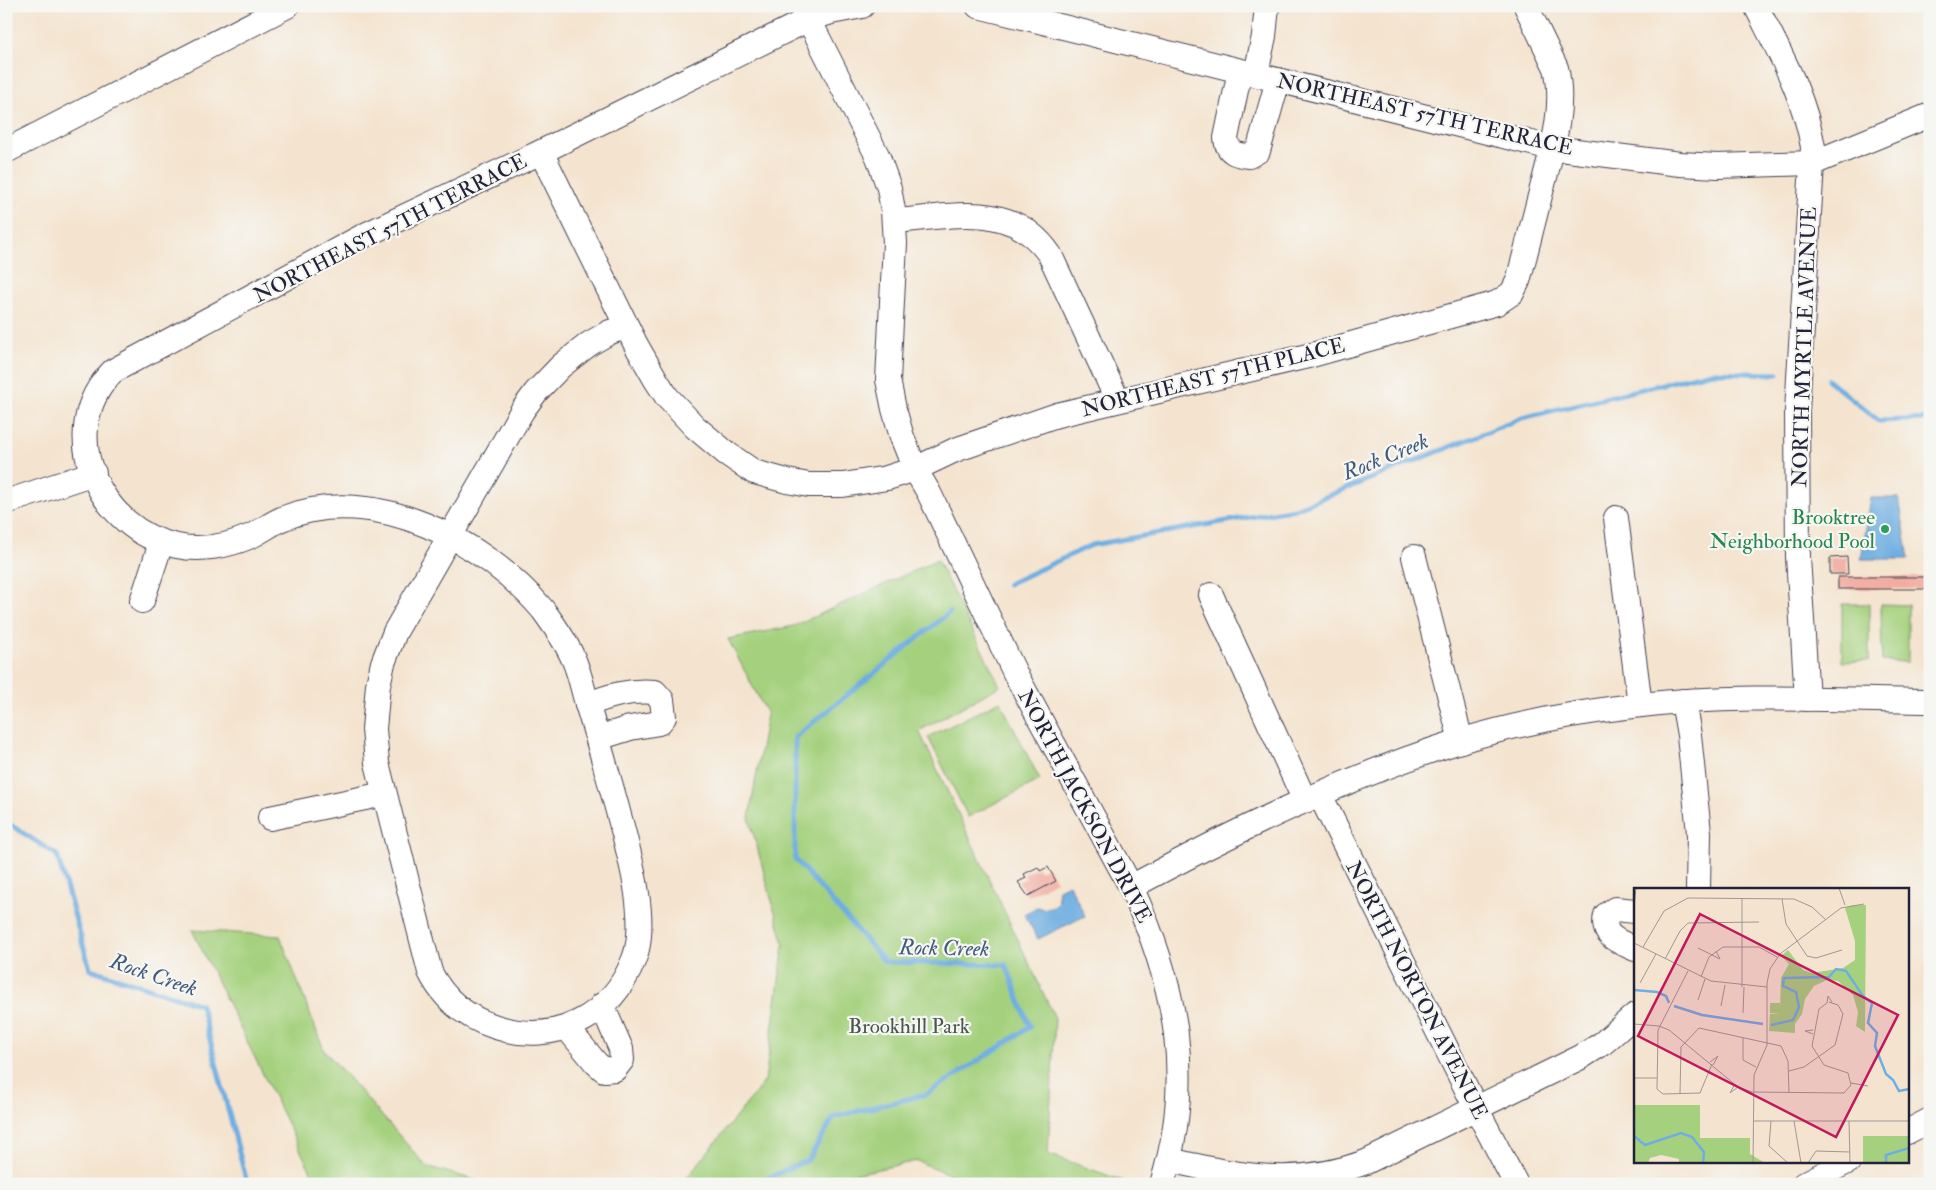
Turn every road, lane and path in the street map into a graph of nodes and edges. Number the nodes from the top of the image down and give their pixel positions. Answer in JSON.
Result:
{"nodes":[{"id":1,"x":287,"y":6,"type":"edge"},
{"id":2,"x":862,"y":6,"type":"edge"},
{"id":3,"x":1267,"y":6,"type":"edge"},
{"id":4,"x":1526,"y":6,"type":"edge"},
{"id":5,"x":1756,"y":6,"type":"edge"},
{"id":6,"x":987,"y":7,"type":"edge"},
{"id":7,"x":806,"y":13,"type":"edge"},
{"id":8,"x":1258,"y":75,"type":"junction"},
{"id":9,"x":1930,"y":115,"type":"edge"},
{"id":10,"x":1552,"y":148,"type":"junction"},
{"id":11,"x":6,"y":151,"type":"edge"},
{"id":12,"x":541,"y":152,"type":"junction"},
{"id":13,"x":1813,"y":163,"type":"junction"},
{"id":14,"x":894,"y":221,"type":"junction"},
{"id":15,"x":627,"y":327,"type":"junction"},
{"id":16,"x":1118,"y":399,"type":"junction"},
{"id":17,"x":915,"y":469,"type":"junction"},
{"id":18,"x":94,"y":473,"type":"junction"},
{"id":19,"x":6,"y":502,"type":"edge"},
{"id":20,"x":1616,"y":518,"type":"dead end"},
{"id":21,"x":450,"y":536,"type":"junction"},
{"id":22,"x":161,"y":543,"type":"junction"},
{"id":23,"x":1414,"y":557,"type":"dead end"},
{"id":24,"x":1211,"y":595,"type":"dead end"},
{"id":25,"x":142,"y":601,"type":"dead end"},
{"id":26,"x":1807,"y":699,"type":"junction"},
{"id":27,"x":1683,"y":701,"type":"junction"},
{"id":28,"x":1930,"y":701,"type":"edge"},
{"id":29,"x":587,"y":705,"type":"junction"},
{"id":30,"x":1640,"y":705,"type":"junction"},
{"id":31,"x":598,"y":738,"type":"junction"},
{"id":32,"x":1461,"y":741,"type":"junction"},
{"id":33,"x":384,"y":794,"type":"junction"},
{"id":34,"x":1313,"y":798,"type":"junction"},
{"id":35,"x":270,"y":818,"type":"dead end"},
{"id":36,"x":1131,"y":887,"type":"junction"},
{"id":37,"x":1698,"y":888,"type":"edge"},
{"id":38,"x":1634,"y":911,"type":"edge"},
{"id":39,"x":1634,"y":949,"type":"edge"},
{"id":40,"x":602,"y":1005,"type":"junction"},
{"id":41,"x":1634,"y":1016,"type":"edge"},
{"id":42,"x":567,"y":1028,"type":"junction"},
{"id":43,"x":1476,"y":1108,"type":"junction"},
{"id":44,"x":1930,"y":1120,"type":"edge"},
{"id":45,"x":1908,"y":1131,"type":"edge"},
{"id":46,"x":1169,"y":1160,"type":"junction"},
{"id":47,"x":1847,"y":1162,"type":"edge"},
{"id":48,"x":1162,"y":1184,"type":"edge"},
{"id":49,"x":1516,"y":1184,"type":"edge"},
{"id":50,"x":1804,"y":1184,"type":"edge"}],
"edges":[{"from":1,"to":11,"type":"street"},
{"from":2,"to":7,"type":"street","name":"NORTHEAST 57TH TERRACE"},
{"from":3,"to":8,"type":"street"},
{"from":4,"to":10,"type":"street"},
{"from":5,"to":13,"type":"street","name":"NORTH MYRTLE AVENUE"},
{"from":6,"to":8,"type":"street","name":"NORTHEAST 57TH TERRACE"},
{"from":7,"to":12,"type":"street","name":"NORTHEAST 57TH TERRACE"},
{"from":7,"to":14,"type":"street","name":"NORTH JACKSON DRIVE"},
{"from":8,"to":10,"type":"street","name":"NORTHEAST 57TH TERRACE"},
{"from":9,"to":13,"type":"street","name":"NORTHEAST 57TH TERRACE"},
{"from":10,"to":13,"type":"street","name":"NORTHEAST 57TH TERRACE"},
{"from":10,"to":16,"type":"street","name":"NORTHEAST 57TH PLACE"},
{"from":12,"to":15,"type":"street","name":"NORTHEAST 57TH PLACE"},
{"from":12,"to":18,"type":"street","name":"NORTHEAST 57TH TERRACE"},
{"from":13,"to":26,"type":"street","name":"NORTH MYRTLE AVENUE"},
{"from":14,"to":16,"type":"street"},
{"from":14,"to":17,"type":"street","name":"NORTH JACKSON DRIVE"},
{"from":15,"to":17,"type":"street","name":"NORTHEAST 57TH PLACE"},
{"from":15,"to":21,"type":"street","name":"NORTHEAST 57TH TERRACE"},
{"from":16,"to":17,"type":"street","name":"NORTHEAST 57TH PLACE"},
{"from":17,"to":36,"type":"street","name":"NORTH JACKSON DRIVE"},
{"from":18,"to":19,"type":"street"},
{"from":18,"to":22,"type":"street","name":"NORTHEAST 57TH TERRACE"},
{"from":20,"to":30,"type":"street"},
{"from":21,"to":22,"type":"street","name":"NORTHEAST 57TH TERRACE"},
{"from":21,"to":29,"type":"street","name":"NORTHEAST 57TH TERRACE"},
{"from":21,"to":33,"type":"street","name":"NORTHEAST 57TH TERRACE"},
{"from":22,"to":25,"type":"street"},
{"from":23,"to":32,"type":"street"},
{"from":24,"to":34,"type":"street","name":"NORTH NORTON AVENUE"},
{"from":26,"to":27,"type":"street"},
{"from":26,"to":28,"type":"street"},
{"from":27,"to":30,"type":"street"},
{"from":27,"to":37,"type":"street"},
{"from":29,"to":31,"type":"street","name":"NORTHEAST 57TH TERRACE"},
{"from":29,"to":31,"type":"street"},
{"from":30,"to":32,"type":"street"},
{"from":31,"to":40,"type":"street","name":"NORTHEAST 57TH TERRACE"},
{"from":32,"to":34,"type":"street"},
{"from":33,"to":35,"type":"street"},
{"from":33,"to":42,"type":"street","name":"NORTHEAST 57TH TERRACE"},
{"from":34,"to":36,"type":"street"},
{"from":34,"to":43,"type":"street","name":"NORTH NORTON AVENUE"},
{"from":36,"to":46,"type":"street","name":"NORTH JACKSON DRIVE"},
{"from":38,"to":39,"type":"street"},
{"from":40,"to":42,"type":"street","name":"NORTHEAST 57TH TERRACE"},
{"from":40,"to":42,"type":"street"},
{"from":41,"to":43,"type":"street"},
{"from":43,"to":46,"type":"street"},
{"from":43,"to":49,"type":"street","name":"NORTH NORTON AVENUE"},
{"from":44,"to":45,"type":"street"},
{"from":46,"to":48,"type":"street","name":"NORTH JACKSON DRIVE"},
{"from":47,"to":50,"type":"street"}]}
